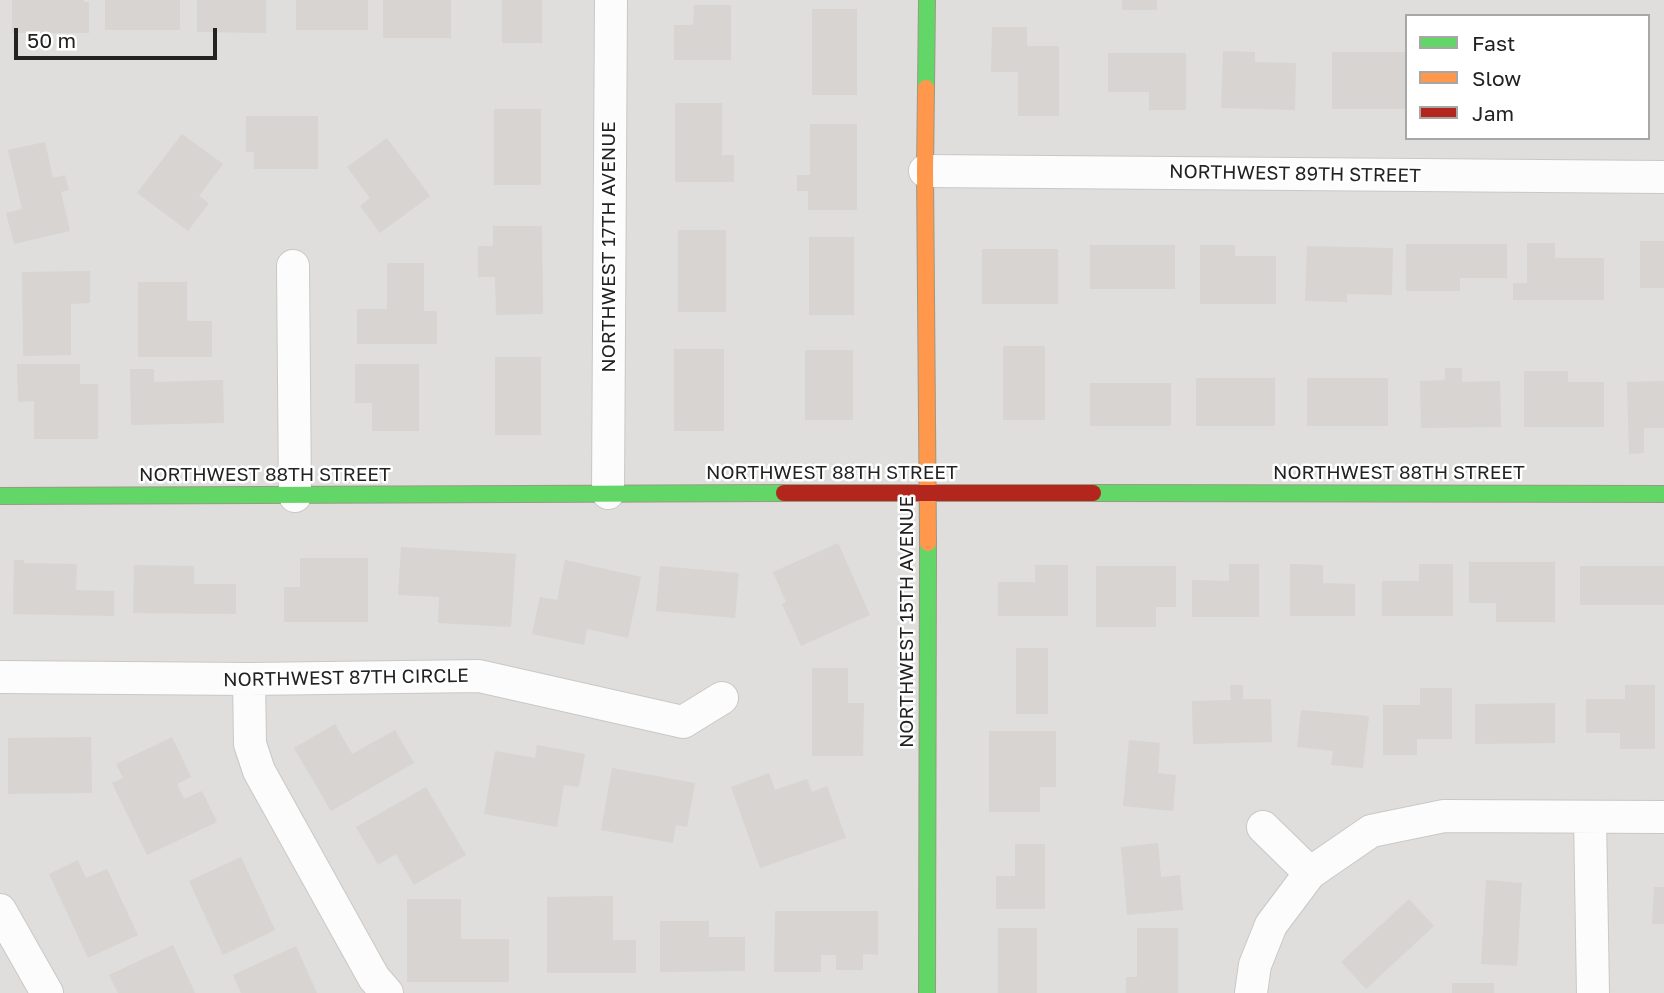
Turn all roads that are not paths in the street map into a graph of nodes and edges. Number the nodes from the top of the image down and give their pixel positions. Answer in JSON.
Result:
{"nodes":[{"id":1,"x":611,"y":0,"type":"edge"},
{"id":2,"x":927,"y":0,"type":"edge"},
{"id":3,"x":925,"y":171,"type":"junction"},
{"id":4,"x":1664,"y":177,"type":"edge"},
{"id":5,"x":293,"y":266,"type":"dead end"},
{"id":6,"x":608,"y":493,"type":"junction"},
{"id":7,"x":1664,"y":494,"type":"edge"},
{"id":8,"x":928,"y":495,"type":"junction"},
{"id":9,"x":0,"y":496,"type":"edge"},
{"id":10,"x":295,"y":496,"type":"junction"},
{"id":11,"x":0,"y":677,"type":"edge"},
{"id":12,"x":249,"y":679,"type":"junction"},
{"id":13,"x":722,"y":698,"type":"dead end"},
{"id":14,"x":1590,"y":817,"type":"junction"},
{"id":15,"x":1664,"y":817,"type":"edge"},
{"id":16,"x":1263,"y":827,"type":"dead end"},
{"id":17,"x":1310,"y":873,"type":"junction"},
{"id":18,"x":0,"y":910,"type":"edge"},
{"id":19,"x":47,"y":993,"type":"edge"},
{"id":20,"x":387,"y":993,"type":"edge"},
{"id":21,"x":927,"y":993,"type":"edge"},
{"id":22,"x":1251,"y":993,"type":"edge"},
{"id":23,"x":1593,"y":993,"type":"edge"}],
"edges":[{"from":1,"to":6,"type":"street","name":"NORTHWEST 17TH AVENUE"},
{"from":2,"to":3,"type":"street","name":"NORTHWEST 15TH AVENUE"},
{"from":3,"to":4,"type":"street","name":"NORTHWEST 89TH STREET"},
{"from":3,"to":8,"type":"street","name":"NORTHWEST 15TH AVENUE"},
{"from":5,"to":10,"type":"street"},
{"from":6,"to":8,"type":"street","name":"NORTHWEST 88TH STREET"},
{"from":6,"to":10,"type":"street","name":"NORTHWEST 88TH STREET"},
{"from":7,"to":8,"type":"street","name":"NORTHWEST 88TH STREET"},
{"from":8,"to":21,"type":"street","name":"NORTHWEST 15TH AVENUE"},
{"from":9,"to":10,"type":"street","name":"NORTHWEST 88TH STREET"},
{"from":11,"to":12,"type":"street","name":"NORTHWEST 87TH CIRCLE"},
{"from":12,"to":13,"type":"street","name":"NORTHWEST 87TH CIRCLE"},
{"from":12,"to":20,"type":"street"},
{"from":14,"to":15,"type":"street"},
{"from":14,"to":17,"type":"street"},
{"from":14,"to":23,"type":"street"},
{"from":16,"to":17,"type":"street"},
{"from":17,"to":22,"type":"street"},
{"from":18,"to":19,"type":"street"}]}
